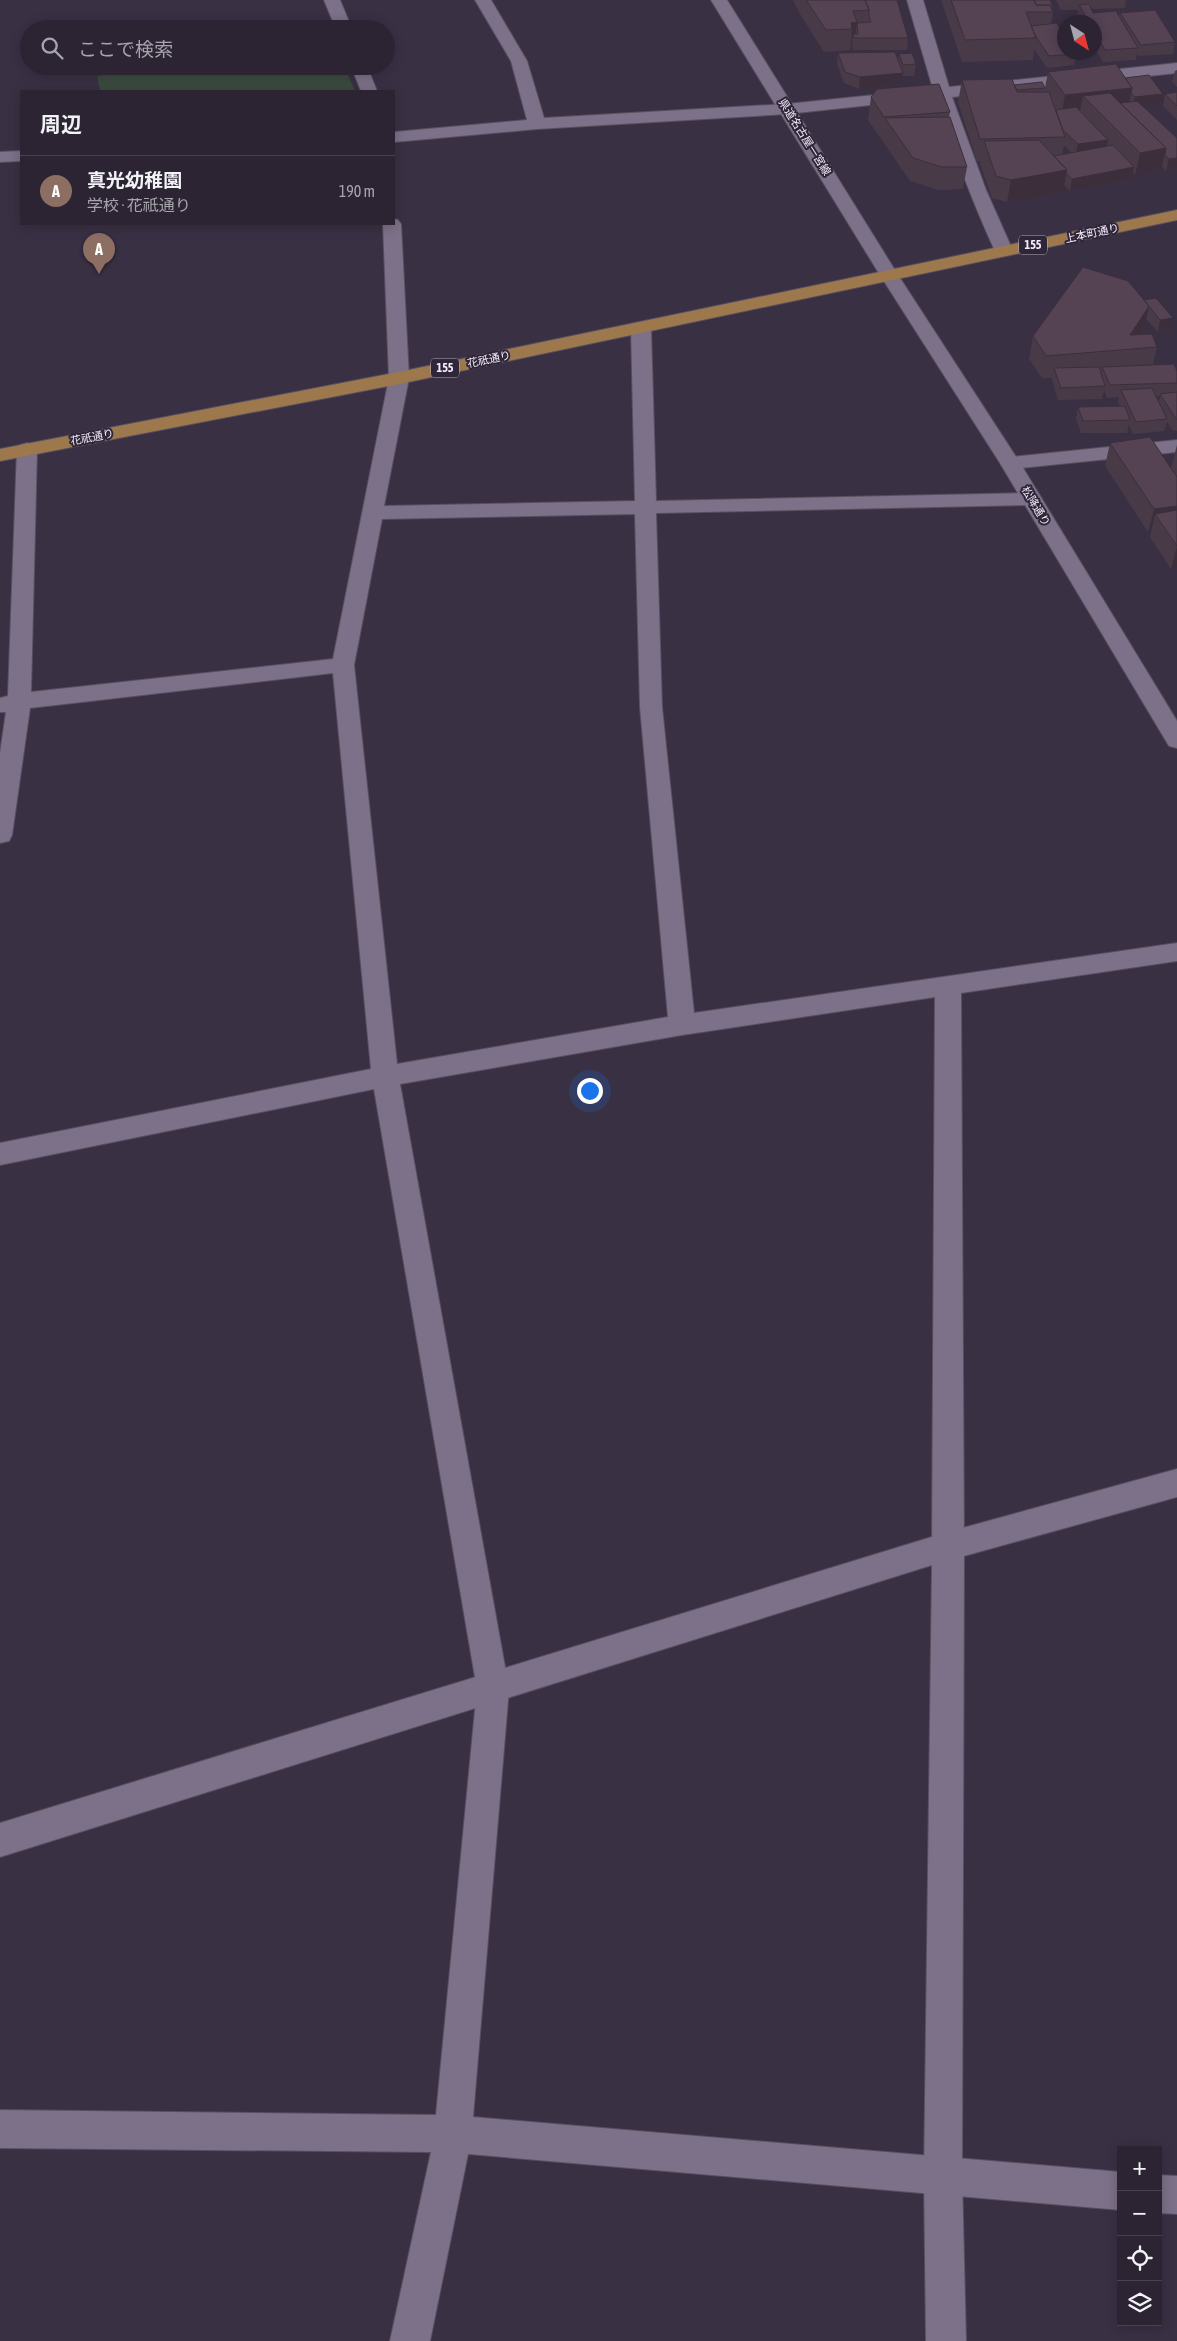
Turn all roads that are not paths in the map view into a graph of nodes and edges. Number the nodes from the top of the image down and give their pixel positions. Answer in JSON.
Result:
{"nodes":[{"id":1,"x":332,"y":0,"type":"edge"},
{"id":2,"x":483,"y":0,"type":"edge"},
{"id":3,"x":719,"y":0,"type":"edge"},
{"id":4,"x":915,"y":0,"type":"edge"},
{"id":5,"x":340,"y":20,"type":"edge"},
{"id":6,"x":1177,"y":68,"type":"edge"},
{"id":7,"x":363,"y":75,"type":"edge"},
{"id":8,"x":369,"y":90,"type":"edge"},
{"id":9,"x":942,"y":92,"type":"junction"},
{"id":10,"x":787,"y":109,"type":"junction"},
{"id":11,"x":537,"y":124,"type":"junction"},
{"id":12,"x":395,"y":137,"type":"edge"},
{"id":13,"x":20,"y":156,"type":"edge"},
{"id":14,"x":0,"y":157,"type":"edge"},
{"id":15,"x":1177,"y":215,"type":"edge"},
{"id":16,"x":392,"y":225,"type":"edge"},
{"id":17,"x":1004,"y":251,"type":"junction"},
{"id":18,"x":889,"y":275,"type":"junction"},
{"id":19,"x":641,"y":328,"type":"junction"},
{"id":20,"x":399,"y":378,"type":"junction"},
{"id":21,"x":1177,"y":446,"type":"edge"},
{"id":22,"x":27,"y":449,"type":"junction"},
{"id":23,"x":0,"y":455,"type":"edge"},
{"id":24,"x":1010,"y":463,"type":"junction"},
{"id":25,"x":1032,"y":500,"type":"junction"},
{"id":26,"x":646,"y":507,"type":"junction"},
{"id":27,"x":373,"y":513,"type":"junction"},
{"id":28,"x":343,"y":666,"type":"junction"},
{"id":29,"x":9,"y":704,"type":"edge"},
{"id":30,"x":1177,"y":740,"type":"edge"},
{"id":31,"x":0,"y":835,"type":"edge"},
{"id":32,"x":1177,"y":952,"type":"edge"},
{"id":33,"x":948,"y":987,"type":"junction"},
{"id":34,"x":682,"y":1025,"type":"junction"},
{"id":35,"x":385,"y":1076,"type":"junction"},
{"id":36,"x":0,"y":1154,"type":"edge"},
{"id":37,"x":1177,"y":1483,"type":"edge"},
{"id":38,"x":948,"y":1546,"type":"junction"},
{"id":39,"x":493,"y":1689,"type":"junction"},
{"id":40,"x":0,"y":1840,"type":"edge"},
{"id":41,"x":0,"y":2129,"type":"edge"},
{"id":42,"x":453,"y":2134,"type":"junction"},
{"id":43,"x":942,"y":2176,"type":"junction"},
{"id":44,"x":1117,"y":2191,"type":"edge"},
{"id":45,"x":1162,"y":2194,"type":"edge"},
{"id":46,"x":1177,"y":2196,"type":"edge"},
{"id":47,"x":410,"y":2341,"type":"edge"},
{"id":48,"x":946,"y":2341,"type":"edge"}],
"edges":[{"from":1,"to":5,"type":"street"},
{"from":2,"to":11,"type":"street"},
{"from":3,"to":10,"type":"street","name":"県道名古屋一宮線"},
{"from":4,"to":9,"type":"street"},
{"from":6,"to":9,"type":"street"},
{"from":7,"to":8,"type":"street"},
{"from":9,"to":10,"type":"street"},
{"from":9,"to":17,"type":"street"},
{"from":10,"to":11,"type":"street"},
{"from":10,"to":18,"type":"street","name":"県道名古屋一宮線"},
{"from":11,"to":12,"type":"street"},
{"from":13,"to":14,"type":"street"},
{"from":15,"to":17,"type":"highway","name":"上本町通り","number":"155"},
{"from":16,"to":20,"type":"street"},
{"from":17,"to":18,"type":"highway","name":"上本町通り","number":"155"},
{"from":18,"to":19,"type":"highway","name":"花祇通り","number":"155"},
{"from":18,"to":24,"type":"street","name":"松降通り"},
{"from":19,"to":20,"type":"highway","name":"花祇通り","number":"155"},
{"from":19,"to":26,"type":"street"},
{"from":20,"to":22,"type":"highway","name":"花祇通り","number":"155"},
{"from":20,"to":27,"type":"street"},
{"from":21,"to":24,"type":"street"},
{"from":22,"to":23,"type":"highway","name":"花祇通り","number":"155"},
{"from":22,"to":29,"type":"street"},
{"from":24,"to":25,"type":"street","name":"松降通り"},
{"from":25,"to":26,"type":"street"},
{"from":25,"to":30,"type":"street","name":"松降通り"},
{"from":26,"to":27,"type":"street"},
{"from":26,"to":34,"type":"street"},
{"from":27,"to":28,"type":"street"},
{"from":28,"to":29,"type":"street"},
{"from":28,"to":35,"type":"street"},
{"from":29,"to":31,"type":"street"},
{"from":32,"to":33,"type":"street"},
{"from":33,"to":34,"type":"street"},
{"from":33,"to":38,"type":"street"},
{"from":34,"to":35,"type":"street"},
{"from":35,"to":36,"type":"street"},
{"from":35,"to":39,"type":"street"},
{"from":37,"to":38,"type":"street"},
{"from":38,"to":39,"type":"street"},
{"from":38,"to":43,"type":"street"},
{"from":39,"to":40,"type":"street"},
{"from":39,"to":42,"type":"street"},
{"from":41,"to":42,"type":"street"},
{"from":42,"to":43,"type":"street"},
{"from":42,"to":47,"type":"street"},
{"from":43,"to":44,"type":"street"},
{"from":43,"to":48,"type":"street"},
{"from":45,"to":46,"type":"street"}]}
